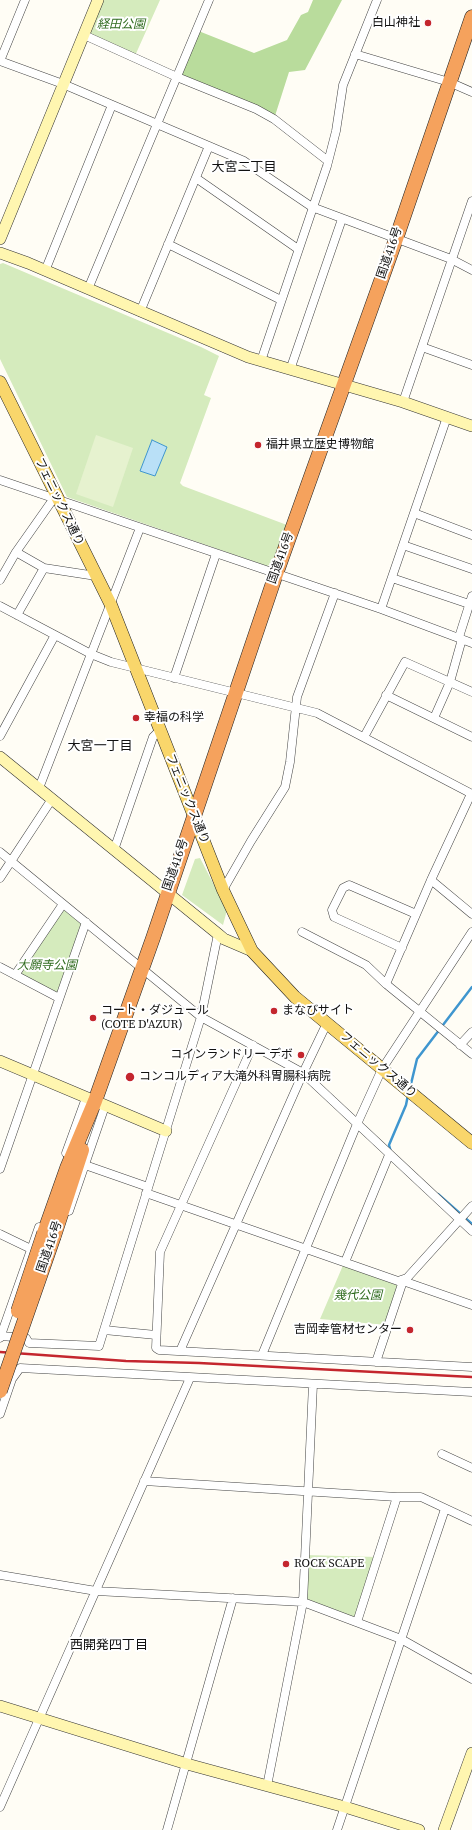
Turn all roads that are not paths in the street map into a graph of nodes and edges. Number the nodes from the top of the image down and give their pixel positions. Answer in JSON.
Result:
{"nodes":[{"id":1,"x":25,"y":0,"type":"edge"},
{"id":2,"x":98,"y":0,"type":"edge"},
{"id":3,"x":209,"y":0,"type":"edge"},
{"id":4,"x":377,"y":0,"type":"edge"},
{"id":5,"x":472,"y":17,"type":"edge"},
{"id":6,"x":84,"y":35,"type":"junction"},
{"id":7,"x":355,"y":54,"type":"junction"},
{"id":8,"x":0,"y":61,"type":"edge"},
{"id":9,"x":177,"y":77,"type":"junction"},
{"id":10,"x":449,"y":82,"type":"junction"},
{"id":11,"x":63,"y":84,"type":"junction"},
{"id":12,"x":472,"y":92,"type":"edge"},
{"id":13,"x":112,"y":105,"type":"junction"},
{"id":14,"x":158,"y":123,"type":"junction"},
{"id":15,"x":209,"y":146,"type":"junction"},
{"id":16,"x":328,"y":161,"type":"junction"},
{"id":17,"x":196,"y":178,"type":"junction"},
{"id":18,"x":472,"y":201,"type":"edge"},
{"id":19,"x":312,"y":207,"type":"junction"},
{"id":20,"x":342,"y":219,"type":"junction"},
{"id":21,"x":0,"y":239,"type":"edge"},
{"id":22,"x":396,"y":239,"type":"junction"},
{"id":23,"x":168,"y":244,"type":"junction"},
{"id":24,"x":298,"y":249,"type":"junction"},
{"id":25,"x":0,"y":253,"type":"edge"},
{"id":26,"x":451,"y":259,"type":"junction"},
{"id":27,"x":472,"y":270,"type":"edge"},
{"id":28,"x":45,"y":271,"type":"junction"},
{"id":29,"x":88,"y":289,"type":"junction"},
{"id":30,"x":281,"y":300,"type":"junction"},
{"id":31,"x":140,"y":312,"type":"junction"},
{"id":32,"x":422,"y":347,"type":"junction"},
{"id":33,"x":261,"y":361,"type":"junction"},
{"id":34,"x":472,"y":365,"type":"edge"},
{"id":35,"x":290,"y":370,"type":"junction"},
{"id":36,"x":0,"y":382,"type":"edge"},
{"id":37,"x":344,"y":385,"type":"junction"},
{"id":38,"x":403,"y":402,"type":"junction"},
{"id":39,"x":447,"y":417,"type":"junction"},
{"id":40,"x":472,"y":426,"type":"edge"},
{"id":41,"x":0,"y":480,"type":"edge"},
{"id":42,"x":56,"y":499,"type":"junction"},
{"id":43,"x":414,"y":513,"type":"junction"},
{"id":44,"x":140,"y":528,"type":"junction"},
{"id":45,"x":472,"y":535,"type":"edge"},
{"id":46,"x":403,"y":545,"type":"junction"},
{"id":47,"x":16,"y":552,"type":"junction"},
{"id":48,"x":216,"y":554,"type":"junction"},
{"id":49,"x":44,"y":568,"type":"junction"},
{"id":50,"x":472,"y":569,"type":"edge"},
{"id":51,"x":276,"y":574,"type":"junction"},
{"id":52,"x":96,"y":576,"type":"junction"},
{"id":53,"x":392,"y":578,"type":"junction"},
{"id":54,"x":0,"y":580,"type":"edge"},
{"id":55,"x":335,"y":593,"type":"junction"},
{"id":56,"x":471,"y":601,"type":"edge"},
{"id":57,"x":111,"y":605,"type":"junction"},
{"id":58,"x":0,"y":606,"type":"edge"},
{"id":59,"x":381,"y":609,"type":"junction"},
{"id":60,"x":17,"y":615,"type":"junction"},
{"id":61,"x":55,"y":635,"type":"junction"},
{"id":62,"x":460,"y":638,"type":"junction"},
{"id":63,"x":472,"y":643,"type":"edge"},
{"id":64,"x":91,"y":654,"type":"junction"},
{"id":65,"x":137,"y":669,"type":"junction"},
{"id":66,"x":174,"y":678,"type":"junction"},
{"id":67,"x":450,"y":682,"type":"junction"},
{"id":68,"x":472,"y":692,"type":"edge"},
{"id":69,"x":234,"y":694,"type":"junction"},
{"id":70,"x":386,"y":695,"type":"junction"},
{"id":71,"x":295,"y":708,"type":"junction"},
{"id":72,"x":434,"y":718,"type":"junction"},
{"id":73,"x":160,"y":730,"type":"junction"},
{"id":74,"x":0,"y":736,"type":"edge"},
{"id":75,"x":364,"y":737,"type":"junction"},
{"id":76,"x":472,"y":737,"type":"edge"},
{"id":77,"x":0,"y":757,"type":"edge"},
{"id":78,"x":39,"y":788,"type":"junction"},
{"id":79,"x":471,"y":794,"type":"edge"},
{"id":80,"x":52,"y":799,"type":"junction"},
{"id":81,"x":194,"y":814,"type":"junction"},
{"id":82,"x":114,"y":850,"type":"junction"},
{"id":83,"x":0,"y":852,"type":"edge"},
{"id":84,"x":11,"y":861,"type":"junction"},
{"id":85,"x":0,"y":878,"type":"edge"},
{"id":86,"x":431,"y":880,"type":"junction"},
{"id":87,"x":223,"y":890,"type":"junction"},
{"id":88,"x":167,"y":893,"type":"junction"},
{"id":89,"x":64,"y":904,"type":"junction"},
{"id":90,"x":416,"y":914,"type":"junction"},
{"id":91,"x":472,"y":914,"type":"edge"},
{"id":92,"x":86,"y":922,"type":"junction"},
{"id":93,"x":302,"y":932,"type":"dead end"},
{"id":94,"x":472,"y":932,"type":"edge"},
{"id":95,"x":218,"y":934,"type":"junction"},
{"id":96,"x":402,"y":948,"type":"junction"},
{"id":97,"x":252,"y":951,"type":"junction"},
{"id":98,"x":0,"y":967,"type":"edge"},
{"id":99,"x":142,"y":969,"type":"junction"},
{"id":100,"x":15,"y":975,"type":"junction"},
{"id":101,"x":386,"y":984,"type":"junction"},
{"id":102,"x":59,"y":998,"type":"junction"},
{"id":103,"x":419,"y":1010,"type":"junction"},
{"id":104,"x":201,"y":1017,"type":"junction"},
{"id":105,"x":327,"y":1023,"type":"junction"},
{"id":106,"x":472,"y":1032,"type":"edge"},
{"id":107,"x":253,"y":1045,"type":"junction"},
{"id":108,"x":460,"y":1045,"type":"junction"},
{"id":109,"x":472,"y":1054,"type":"edge"},
{"id":110,"x":0,"y":1060,"type":"edge"},
{"id":111,"x":382,"y":1069,"type":"junction"},
{"id":112,"x":303,"y":1073,"type":"junction"},
{"id":113,"x":32,"y":1074,"type":"junction"},
{"id":114,"x":96,"y":1102,"type":"junction"},
{"id":115,"x":357,"y":1124,"type":"junction"},
{"id":116,"x":166,"y":1131,"type":"junction"},
{"id":117,"x":472,"y":1143,"type":"edge"},
{"id":118,"x":2,"y":1154,"type":"edge"},
{"id":119,"x":389,"y":1155,"type":"junction"},
{"id":120,"x":85,"y":1165,"type":"junction"},
{"id":121,"x":0,"y":1169,"type":"edge"},
{"id":122,"x":147,"y":1190,"type":"junction"},
{"id":123,"x":180,"y":1205,"type":"junction"},
{"id":124,"x":472,"y":1206,"type":"edge"},
{"id":125,"x":459,"y":1220,"type":"junction"},
{"id":126,"x":236,"y":1225,"type":"junction"},
{"id":127,"x":472,"y":1232,"type":"edge"},
{"id":128,"x":0,"y":1234,"type":"edge"},
{"id":129,"x":49,"y":1234,"type":"junction"},
{"id":130,"x":31,"y":1249,"type":"junction"},
{"id":131,"x":306,"y":1249,"type":"junction"},
{"id":132,"x":345,"y":1262,"type":"junction"},
{"id":133,"x":403,"y":1281,"type":"junction"},
{"id":134,"x":472,"y":1305,"type":"edge"},
{"id":135,"x":104,"y":1330,"type":"junction"},
{"id":136,"x":156,"y":1335,"type":"junction"},
{"id":137,"x":0,"y":1337,"type":"edge"},
{"id":138,"x":26,"y":1338,"type":"junction"},
{"id":139,"x":180,"y":1351,"type":"junction"},
{"id":140,"x":262,"y":1355,"type":"junction"},
{"id":141,"x":376,"y":1362,"type":"junction"},
{"id":142,"x":0,"y":1363,"type":"edge"},
{"id":143,"x":472,"y":1367,"type":"edge"},
{"id":144,"x":0,"y":1377,"type":"edge"},
{"id":145,"x":190,"y":1378,"type":"junction"},
{"id":146,"x":12,"y":1379,"type":"junction"},
{"id":147,"x":313,"y":1384,"type":"junction"},
{"id":148,"x":0,"y":1391,"type":"edge"},
{"id":149,"x":472,"y":1392,"type":"edge"},
{"id":150,"x":0,"y":1414,"type":"edge"},
{"id":151,"x":442,"y":1454,"type":"dead end"},
{"id":152,"x":472,"y":1468,"type":"edge"},
{"id":153,"x":144,"y":1482,"type":"junction"},
{"id":154,"x":307,"y":1491,"type":"junction"},
{"id":155,"x":397,"y":1497,"type":"junction"},
{"id":156,"x":445,"y":1509,"type":"junction"},
{"id":157,"x":472,"y":1521,"type":"edge"},
{"id":158,"x":0,"y":1575,"type":"edge"},
{"id":159,"x":96,"y":1591,"type":"junction"},
{"id":160,"x":233,"y":1598,"type":"junction"},
{"id":161,"x":303,"y":1602,"type":"junction"},
{"id":162,"x":357,"y":1622,"type":"junction"},
{"id":163,"x":401,"y":1639,"type":"junction"},
{"id":164,"x":472,"y":1679,"type":"edge"},
{"id":165,"x":0,"y":1706,"type":"edge"},
{"id":166,"x":40,"y":1719,"type":"junction"},
{"id":167,"x":472,"y":1753,"type":"edge"},
{"id":168,"x":187,"y":1764,"type":"junction"},
{"id":169,"x":267,"y":1786,"type":"junction"},
{"id":170,"x":0,"y":1807,"type":"edge"},
{"id":171,"x":345,"y":1807,"type":"junction"},
{"id":172,"x":167,"y":1830,"type":"edge"},
{"id":173,"x":337,"y":1830,"type":"edge"},
{"id":174,"x":419,"y":1830,"type":"edge"},
{"id":175,"x":444,"y":1830,"type":"edge"}],
"edges":[{"from":1,"to":8,"type":"street"},
{"from":2,"to":6,"type":"street"},
{"from":3,"to":9,"type":"street"},
{"from":4,"to":7,"type":"street"},
{"from":5,"to":10,"type":"highway","name":"国道416号"},
{"from":6,"to":9,"type":"street"},
{"from":6,"to":11,"type":"street"},
{"from":7,"to":10,"type":"street"},
{"from":7,"to":16,"type":"street"},
{"from":8,"to":11,"type":"street"},
{"from":9,"to":14,"type":"street"},
{"from":9,"to":16,"type":"street"},
{"from":10,"to":12,"type":"street"},
{"from":10,"to":22,"type":"highway","name":"国道416号"},
{"from":11,"to":13,"type":"street"},
{"from":11,"to":21,"type":"street"},
{"from":13,"to":14,"type":"street"},
{"from":13,"to":28,"type":"street"},
{"from":14,"to":15,"type":"street"},
{"from":14,"to":29,"type":"street"},
{"from":15,"to":17,"type":"street"},
{"from":15,"to":19,"type":"street"},
{"from":16,"to":19,"type":"street"},
{"from":17,"to":23,"type":"street"},
{"from":17,"to":24,"type":"street"},
{"from":18,"to":26,"type":"street"},
{"from":19,"to":20,"type":"street"},
{"from":19,"to":24,"type":"street"},
{"from":20,"to":22,"type":"street"},
{"from":20,"to":35,"type":"street"},
{"from":22,"to":26,"type":"street"},
{"from":22,"to":37,"type":"highway","name":"国道416号"},
{"from":23,"to":30,"type":"street"},
{"from":23,"to":31,"type":"street"},
{"from":24,"to":30,"type":"street"},
{"from":25,"to":28,"type":"street"},
{"from":26,"to":27,"type":"street"},
{"from":26,"to":32,"type":"street"},
{"from":28,"to":29,"type":"street"},
{"from":29,"to":31,"type":"street"},
{"from":30,"to":33,"type":"street"},
{"from":31,"to":33,"type":"street"},
{"from":32,"to":34,"type":"street"},
{"from":32,"to":38,"type":"street"},
{"from":33,"to":35,"type":"street"},
{"from":35,"to":37,"type":"street"},
{"from":36,"to":42,"type":"main road","name":"フェニックス通り"},
{"from":37,"to":38,"type":"street"},
{"from":37,"to":51,"type":"highway","name":"国道416号"},
{"from":38,"to":39,"type":"street"},
{"from":39,"to":40,"type":"street"},
{"from":39,"to":43,"type":"street"},
{"from":41,"to":42,"type":"street"},
{"from":42,"to":44,"type":"street"},
{"from":42,"to":47,"type":"street"},
{"from":42,"to":52,"type":"main road","name":"フェニックス通り"},
{"from":43,"to":45,"type":"street"},
{"from":43,"to":46,"type":"street"},
{"from":44,"to":48,"type":"street"},
{"from":44,"to":57,"type":"street"},
{"from":46,"to":50,"type":"street"},
{"from":46,"to":53,"type":"street"},
{"from":47,"to":49,"type":"street"},
{"from":47,"to":54,"type":"street"},
{"from":48,"to":51,"type":"street"},
{"from":48,"to":66,"type":"street"},
{"from":49,"to":52,"type":"street"},
{"from":49,"to":60,"type":"street"},
{"from":51,"to":55,"type":"street"},
{"from":51,"to":69,"type":"highway","name":"国道416号"},
{"from":52,"to":57,"type":"main road","name":"フェニックス通り"},
{"from":53,"to":56,"type":"street"},
{"from":53,"to":59,"type":"street"},
{"from":55,"to":59,"type":"street"},
{"from":55,"to":71,"type":"street"},
{"from":56,"to":62,"type":"street"},
{"from":57,"to":64,"type":"street"},
{"from":57,"to":65,"type":"main road","name":"フェニックス通り"},
{"from":58,"to":60,"type":"street"},
{"from":59,"to":62,"type":"street"},
{"from":60,"to":61,"type":"street"},
{"from":61,"to":64,"type":"street"},
{"from":61,"to":74,"type":"street"},
{"from":62,"to":63,"type":"street"},
{"from":62,"to":67,"type":"street"},
{"from":64,"to":65,"type":"street"},
{"from":64,"to":78,"type":"street"},
{"from":65,"to":66,"type":"street"},
{"from":65,"to":73,"type":"main road","name":"フェニックス通り"},
{"from":66,"to":69,"type":"street"},
{"from":67,"to":68,"type":"street"},
{"from":67,"to":70,"type":"street"},
{"from":67,"to":72,"type":"street"},
{"from":69,"to":71,"type":"street"},
{"from":69,"to":81,"type":"highway","name":"国道416号"},
{"from":70,"to":72,"type":"street"},
{"from":70,"to":75,"type":"street"},
{"from":71,"to":75,"type":"street"},
{"from":71,"to":87,"type":"street"},
{"from":72,"to":76,"type":"street"},
{"from":73,"to":81,"type":"main road","name":"フェニックス通り"},
{"from":73,"to":82,"type":"street"},
{"from":75,"to":79,"type":"street"},
{"from":77,"to":78,"type":"street"},
{"from":78,"to":80,"type":"street"},
{"from":79,"to":86,"type":"street"},
{"from":80,"to":82,"type":"street"},
{"from":80,"to":84,"type":"street"},
{"from":81,"to":87,"type":"main road","name":"フェニックス通り"},
{"from":81,"to":88,"type":"highway","name":"国道416号"},
{"from":82,"to":88,"type":"street"},
{"from":83,"to":84,"type":"street"},
{"from":84,"to":85,"type":"street"},
{"from":84,"to":89,"type":"street"},
{"from":86,"to":90,"type":"street"},
{"from":86,"to":91,"type":"street"},
{"from":87,"to":97,"type":"main road","name":"フェニックス通り"},
{"from":88,"to":95,"type":"street"},
{"from":88,"to":99,"type":"highway","name":"国道416号"},
{"from":89,"to":92,"type":"street"},
{"from":89,"to":100,"type":"street"},
{"from":90,"to":96,"type":"street"},
{"from":90,"to":96,"type":"street"},
{"from":92,"to":99,"type":"street"},
{"from":92,"to":102,"type":"street"},
{"from":93,"to":101,"type":"street"},
{"from":94,"to":103,"type":"street"},
{"from":95,"to":97,"type":"street"},
{"from":95,"to":104,"type":"street"},
{"from":96,"to":101,"type":"street"},
{"from":97,"to":105,"type":"main road","name":"フェニックス通り"},
{"from":98,"to":100,"type":"street"},
{"from":99,"to":104,"type":"street"},
{"from":99,"to":114,"type":"highway","name":"国道416号"},
{"from":100,"to":102,"type":"street"},
{"from":101,"to":103,"type":"street"},
{"from":102,"to":113,"type":"street"},
{"from":103,"to":108,"type":"street"},
{"from":103,"to":111,"type":"street"},
{"from":104,"to":107,"type":"street"},
{"from":104,"to":116,"type":"street"},
{"from":105,"to":111,"type":"main road","name":"フェニックス通り"},
{"from":105,"to":112,"type":"street"},
{"from":106,"to":108,"type":"street"},
{"from":107,"to":112,"type":"street"},
{"from":107,"to":123,"type":"street"},
{"from":108,"to":109,"type":"street"},
{"from":110,"to":113,"type":"street"},
{"from":111,"to":115,"type":"street"},
{"from":111,"to":117,"type":"main road","name":"フェニックス通り"},
{"from":112,"to":115,"type":"street"},
{"from":112,"to":126,"type":"street"},
{"from":113,"to":114,"type":"street"},
{"from":113,"to":118,"type":"street"},
{"from":114,"to":116,"type":"street"},
{"from":114,"to":120,"type":"street"},
{"from":114,"to":129,"type":"highway","name":"国道416号"},
{"from":114,"to":130,"type":"street"},
{"from":115,"to":119,"type":"street"},
{"from":115,"to":131,"type":"street"},
{"from":116,"to":122,"type":"street"},
{"from":118,"to":121,"type":"street"},
{"from":119,"to":125,"type":"street"},
{"from":119,"to":132,"type":"street"},
{"from":120,"to":122,"type":"street"},
{"from":120,"to":138,"type":"street"},
{"from":122,"to":123,"type":"street"},
{"from":122,"to":135,"type":"street"},
{"from":123,"to":126,"type":"street"},
{"from":123,"to":136,"type":"street"},
{"from":124,"to":125,"type":"street"},
{"from":125,"to":127,"type":"street"},
{"from":125,"to":133,"type":"street"},
{"from":126,"to":131,"type":"street"},
{"from":126,"to":139,"type":"street"},
{"from":128,"to":130,"type":"street"},
{"from":129,"to":142,"type":"highway","name":"国道416号","bridge":true},
{"from":129,"to":148,"type":"highway","name":"国道416号","bridge":true},
{"from":130,"to":137,"type":"street"},
{"from":131,"to":132,"type":"street"},
{"from":131,"to":140,"type":"street"},
{"from":132,"to":133,"type":"street"},
{"from":133,"to":134,"type":"street"},
{"from":133,"to":141,"type":"street"},
{"from":135,"to":136,"type":"street"},
{"from":135,"to":138,"type":"street"},
{"from":136,"to":139,"type":"street"},
{"from":137,"to":138,"type":"street"},
{"from":139,"to":140,"type":"street"},
{"from":140,"to":141,"type":"street"},
{"from":141,"to":143,"type":"street"},
{"from":144,"to":146,"type":"street"},
{"from":145,"to":146,"type":"street"},
{"from":145,"to":147,"type":"street"},
{"from":145,"to":153,"type":"street"},
{"from":146,"to":150,"type":"street"},
{"from":147,"to":149,"type":"street"},
{"from":147,"to":154,"type":"street"},
{"from":151,"to":152,"type":"street"},
{"from":153,"to":154,"type":"street"},
{"from":153,"to":159,"type":"street"},
{"from":154,"to":155,"type":"street"},
{"from":154,"to":161,"type":"street"},
{"from":155,"to":156,"type":"street"},
{"from":155,"to":162,"type":"street"},
{"from":156,"to":157,"type":"street"},
{"from":156,"to":163,"type":"street"},
{"from":158,"to":159,"type":"street"},
{"from":159,"to":160,"type":"street"},
{"from":159,"to":166,"type":"street"},
{"from":160,"to":161,"type":"street"},
{"from":160,"to":168,"type":"street"},
{"from":161,"to":162,"type":"street"},
{"from":161,"to":169,"type":"street"},
{"from":162,"to":163,"type":"street"},
{"from":163,"to":164,"type":"street"},
{"from":163,"to":171,"type":"street"},
{"from":165,"to":166,"type":"street"},
{"from":166,"to":168,"type":"street"},
{"from":166,"to":170,"type":"street"},
{"from":167,"to":175,"type":"street"},
{"from":168,"to":169,"type":"street"},
{"from":168,"to":172,"type":"street"},
{"from":169,"to":171,"type":"street"},
{"from":171,"to":173,"type":"street"},
{"from":171,"to":174,"type":"street"}]}
